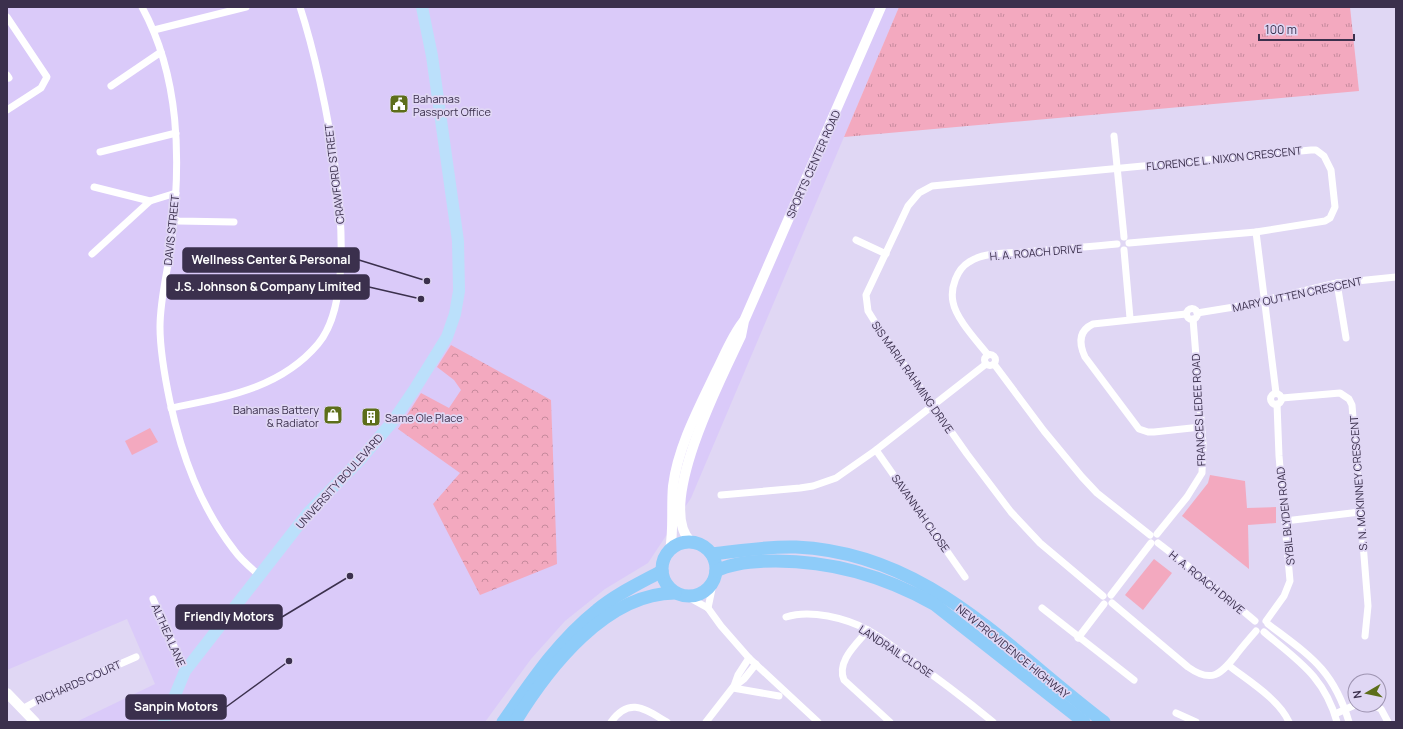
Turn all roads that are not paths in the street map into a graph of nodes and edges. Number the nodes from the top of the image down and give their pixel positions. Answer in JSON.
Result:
{"nodes":[{"id":1,"x":142,"y":7,"type":"edge"},
{"id":2,"x":246,"y":7,"type":"edge"},
{"id":3,"x":300,"y":7,"type":"edge"},
{"id":4,"x":422,"y":7,"type":"edge"},
{"id":5,"x":881,"y":7,"type":"edge"},
{"id":6,"x":7,"y":17,"type":"edge"},
{"id":7,"x":154,"y":30,"type":"junction"},
{"id":8,"x":161,"y":52,"type":"junction"},
{"id":9,"x":111,"y":86,"type":"dead end"},
{"id":10,"x":7,"y":110,"type":"edge"},
{"id":11,"x":176,"y":133,"type":"junction"},
{"id":12,"x":1114,"y":136,"type":"dead end"},
{"id":13,"x":100,"y":152,"type":"dead end"},
{"id":14,"x":1117,"y":168,"type":"junction"},
{"id":15,"x":94,"y":187,"type":"dead end"},
{"id":16,"x":176,"y":193,"type":"junction"},
{"id":17,"x":150,"y":201,"type":"junction"},
{"id":18,"x":174,"y":219,"type":"junction"},
{"id":19,"x":234,"y":222,"type":"dead end"},
{"id":20,"x":1256,"y":232,"type":"junction"},
{"id":21,"x":856,"y":240,"type":"dead end"},
{"id":22,"x":1126,"y":240,"type":"junction"},
{"id":23,"x":1117,"y":244,"type":"junction"},
{"id":24,"x":1124,"y":250,"type":"junction"},
{"id":25,"x":92,"y":254,"type":"dead end"},
{"id":26,"x":886,"y":254,"type":"junction"},
{"id":27,"x":1396,"y":277,"type":"edge"},
{"id":28,"x":1337,"y":283,"type":"junction"},
{"id":29,"x":253,"y":284,"type":"dead end"},
{"id":30,"x":337,"y":289,"type":"junction"},
{"id":31,"x":1265,"y":299,"type":"junction"},
{"id":32,"x":1195,"y":316,"type":"junction"},
{"id":33,"x":1130,"y":318,"type":"junction"},
{"id":34,"x":744,"y":321,"type":"junction"},
{"id":35,"x":1346,"y":338,"type":"dead end"},
{"id":36,"x":988,"y":355,"type":"junction"},
{"id":37,"x":986,"y":364,"type":"junction"},
{"id":38,"x":994,"y":364,"type":"junction"},
{"id":39,"x":1279,"y":395,"type":"junction"},
{"id":40,"x":933,"y":405,"type":"junction"},
{"id":41,"x":171,"y":408,"type":"junction"},
{"id":42,"x":1201,"y":427,"type":"junction"},
{"id":43,"x":876,"y":450,"type":"junction"},
{"id":44,"x":721,"y":494,"type":"dead end"},
{"id":45,"x":1360,"y":512,"type":"junction"},
{"id":46,"x":1285,"y":521,"type":"junction"},
{"id":47,"x":1154,"y":534,"type":"junction"},
{"id":48,"x":691,"y":542,"type":"junction"},
{"id":49,"x":1155,"y":543,"type":"junction"},
{"id":50,"x":670,"y":550,"type":"junction"},
{"id":51,"x":712,"y":554,"type":"junction"},
{"id":52,"x":662,"y":571,"type":"junction"},
{"id":53,"x":260,"y":576,"type":"junction"},
{"id":54,"x":966,"y":577,"type":"dead end"},
{"id":55,"x":714,"y":578,"type":"junction"},
{"id":56,"x":675,"y":593,"type":"junction"},
{"id":57,"x":1111,"y":595,"type":"junction"},
{"id":58,"x":1103,"y":596,"type":"junction"},
{"id":59,"x":688,"y":597,"type":"junction"},
{"id":60,"x":153,"y":599,"type":"dead end"},
{"id":61,"x":1108,"y":603,"type":"junction"},
{"id":62,"x":708,"y":608,"type":"junction"},
{"id":63,"x":1042,"y":608,"type":"dead end"},
{"id":64,"x":786,"y":617,"type":"dead end"},
{"id":65,"x":1255,"y":621,"type":"junction"},
{"id":66,"x":1267,"y":623,"type":"junction"},
{"id":67,"x":868,"y":630,"type":"junction"},
{"id":68,"x":1256,"y":631,"type":"junction"},
{"id":69,"x":1264,"y":632,"type":"junction"},
{"id":70,"x":1365,"y":636,"type":"dead end"},
{"id":71,"x":1078,"y":638,"type":"junction"},
{"id":72,"x":136,"y":657,"type":"dead end"},
{"id":73,"x":749,"y":658,"type":"junction"},
{"id":74,"x":756,"y":664,"type":"junction"},
{"id":75,"x":1228,"y":665,"type":"junction"},
{"id":76,"x":185,"y":671,"type":"junction"},
{"id":77,"x":1134,"y":680,"type":"dead end"},
{"id":78,"x":734,"y":687,"type":"junction"},
{"id":79,"x":7,"y":693,"type":"edge"},
{"id":80,"x":779,"y":696,"type":"dead end"},
{"id":81,"x":22,"y":709,"type":"junction"},
{"id":82,"x":1345,"y":709,"type":"junction"},
{"id":83,"x":1176,"y":713,"type":"dead end"},
{"id":84,"x":1383,"y":713,"type":"edge"},
{"id":85,"x":1335,"y":714,"type":"junction"},
{"id":86,"x":35,"y":722,"type":"edge"},
{"id":87,"x":164,"y":722,"type":"edge"},
{"id":88,"x":503,"y":722,"type":"edge"},
{"id":89,"x":515,"y":722,"type":"edge"},
{"id":90,"x":612,"y":722,"type":"edge"},
{"id":91,"x":667,"y":722,"type":"edge"},
{"id":92,"x":706,"y":722,"type":"edge"},
{"id":93,"x":818,"y":722,"type":"edge"},
{"id":94,"x":890,"y":722,"type":"edge"},
{"id":95,"x":993,"y":722,"type":"edge"},
{"id":96,"x":1084,"y":722,"type":"edge"},
{"id":97,"x":1104,"y":722,"type":"edge"},
{"id":98,"x":1196,"y":722,"type":"edge"},
{"id":99,"x":1289,"y":722,"type":"edge"},
{"id":100,"x":1337,"y":722,"type":"edge"},
{"id":101,"x":1349,"y":722,"type":"edge"},
{"id":102,"x":1388,"y":722,"type":"edge"}],
"edges":[{"from":1,"to":7,"type":"street","name":"DAVIS STREET"},
{"from":2,"to":7,"type":"street"},
{"from":3,"to":30,"type":"street","name":"CRAWFORD STREET"},
{"from":4,"to":53,"type":"main road","name":"UNIVERSITY BOULEVARD"},
{"from":5,"to":34,"type":"main road","name":"SPORTS CENTER ROAD"},
{"from":6,"to":10,"type":"street"},
{"from":7,"to":8,"type":"street","name":"DAVIS STREET"},
{"from":8,"to":9,"type":"street"},
{"from":8,"to":11,"type":"street","name":"DAVIS STREET"},
{"from":11,"to":13,"type":"street"},
{"from":11,"to":16,"type":"street","name":"DAVIS STREET"},
{"from":12,"to":14,"type":"street"},
{"from":14,"to":20,"type":"street","name":"FLORENCE L. NIXON CRESCENT"},
{"from":14,"to":22,"type":"street"},
{"from":14,"to":26,"type":"street","name":"SIS MARIA RAHMING DRIVE"},
{"from":15,"to":17,"type":"street"},
{"from":16,"to":17,"type":"street"},
{"from":16,"to":18,"type":"street","name":"DAVIS STREET"},
{"from":17,"to":25,"type":"street"},
{"from":18,"to":19,"type":"street"},
{"from":18,"to":41,"type":"street","name":"DAVIS STREET"},
{"from":20,"to":22,"type":"street","name":"FLORENCE L. NIXON CRESCENT"},
{"from":20,"to":31,"type":"street"},
{"from":21,"to":26,"type":"street"},
{"from":22,"to":23,"type":"street"},
{"from":22,"to":24,"type":"street"},
{"from":23,"to":24,"type":"street"},
{"from":23,"to":36,"type":"street","name":"H. A. ROACH DRIVE"},
{"from":24,"to":33,"type":"street"},
{"from":26,"to":40,"type":"street","name":"SIS MARIA RAHMING DRIVE"},
{"from":27,"to":28,"type":"street","name":"MARY OUTTEN CRESCENT"},
{"from":28,"to":31,"type":"street","name":"MARY OUTTEN CRESCENT"},
{"from":28,"to":35,"type":"street"},
{"from":29,"to":30,"type":"street"},
{"from":30,"to":41,"type":"street","name":"CRAWFORD STREET"},
{"from":31,"to":32,"type":"street","name":"MARY OUTTEN CRESCENT"},
{"from":31,"to":39,"type":"street"},
{"from":32,"to":33,"type":"street"},
{"from":32,"to":42,"type":"street","name":"FRANCES LEDEE ROAD"},
{"from":33,"to":42,"type":"street"},
{"from":34,"to":48,"type":"main road","name":"SPORTS CENTER ROAD"},
{"from":34,"to":50,"type":"main road","name":"SPORTS CENTER ROAD"},
{"from":36,"to":37,"type":"street"},
{"from":36,"to":38,"type":"street"},
{"from":37,"to":38,"type":"street"},
{"from":37,"to":40,"type":"street"},
{"from":38,"to":47,"type":"street"},
{"from":39,"to":45,"type":"street","name":"S. N. MCKINNEY CRESCENT"},
{"from":39,"to":46,"type":"street","name":"SYBIL BLYDEN ROAD"},
{"from":40,"to":43,"type":"street"},
{"from":40,"to":58,"type":"street","name":"SIS MARIA RAHMING DRIVE"},
{"from":41,"to":53,"type":"street","name":"DAVIS STREET"},
{"from":42,"to":47,"type":"street","name":"FRANCES LEDEE ROAD"},
{"from":43,"to":44,"type":"street"},
{"from":43,"to":54,"type":"street","name":"SAVANNAH CLOSE"},
{"from":45,"to":46,"type":"street"},
{"from":45,"to":70,"type":"street","name":"S. N. MCKINNEY CRESCENT"},
{"from":46,"to":66,"type":"street","name":"SYBIL BLYDEN ROAD"},
{"from":47,"to":49,"type":"street"},
{"from":48,"to":50,"type":"highway"},
{"from":48,"to":51,"type":"highway"},
{"from":49,"to":57,"type":"street"},
{"from":49,"to":65,"type":"street","name":"H. A. ROACH DRIVE"},
{"from":50,"to":52,"type":"highway"},
{"from":51,"to":55,"type":"highway"},
{"from":51,"to":97,"type":"highway","name":"NEW PROVIDENCE HIGHWAY"},
{"from":52,"to":56,"type":"highway"},
{"from":52,"to":88,"type":"highway"},
{"from":53,"to":76,"type":"main road","name":"UNIVERSITY BOULEVARD"},
{"from":55,"to":59,"type":"highway"},
{"from":55,"to":62,"type":"street"},
{"from":55,"to":96,"type":"highway","name":"NEW PROVIDENCE HIGHWAY"},
{"from":56,"to":59,"type":"highway"},
{"from":56,"to":89,"type":"highway"},
{"from":57,"to":58,"type":"street"},
{"from":57,"to":61,"type":"street"},
{"from":58,"to":61,"type":"street"},
{"from":59,"to":62,"type":"street"},
{"from":60,"to":76,"type":"street","name":"ALTHEA LANE"},
{"from":61,"to":71,"type":"street"},
{"from":61,"to":75,"type":"street"},
{"from":62,"to":73,"type":"street"},
{"from":63,"to":71,"type":"street"},
{"from":64,"to":67,"type":"street","name":"LANDRAIL CLOSE"},
{"from":65,"to":66,"type":"street"},
{"from":65,"to":68,"type":"street"},
{"from":66,"to":69,"type":"street"},
{"from":66,"to":82,"type":"street"},
{"from":67,"to":94,"type":"street"},
{"from":67,"to":95,"type":"street","name":"LANDRAIL CLOSE"},
{"from":68,"to":69,"type":"street"},
{"from":68,"to":75,"type":"street"},
{"from":69,"to":85,"type":"street"},
{"from":71,"to":77,"type":"street"},
{"from":72,"to":81,"type":"street","name":"RICHARDS COURT"},
{"from":73,"to":74,"type":"street"},
{"from":73,"to":78,"type":"street"},
{"from":74,"to":78,"type":"street"},
{"from":74,"to":93,"type":"street"},
{"from":75,"to":99,"type":"street"},
{"from":76,"to":87,"type":"main road","name":"UNIVERSITY BOULEVARD"},
{"from":78,"to":80,"type":"street"},
{"from":78,"to":92,"type":"street"},
{"from":79,"to":81,"type":"main road"},
{"from":81,"to":86,"type":"main road"},
{"from":82,"to":85,"type":"street"},
{"from":82,"to":101,"type":"street"},
{"from":83,"to":98,"type":"street"},
{"from":84,"to":102,"type":"street"},
{"from":85,"to":100,"type":"street"},
{"from":90,"to":91,"type":"street"}]}
